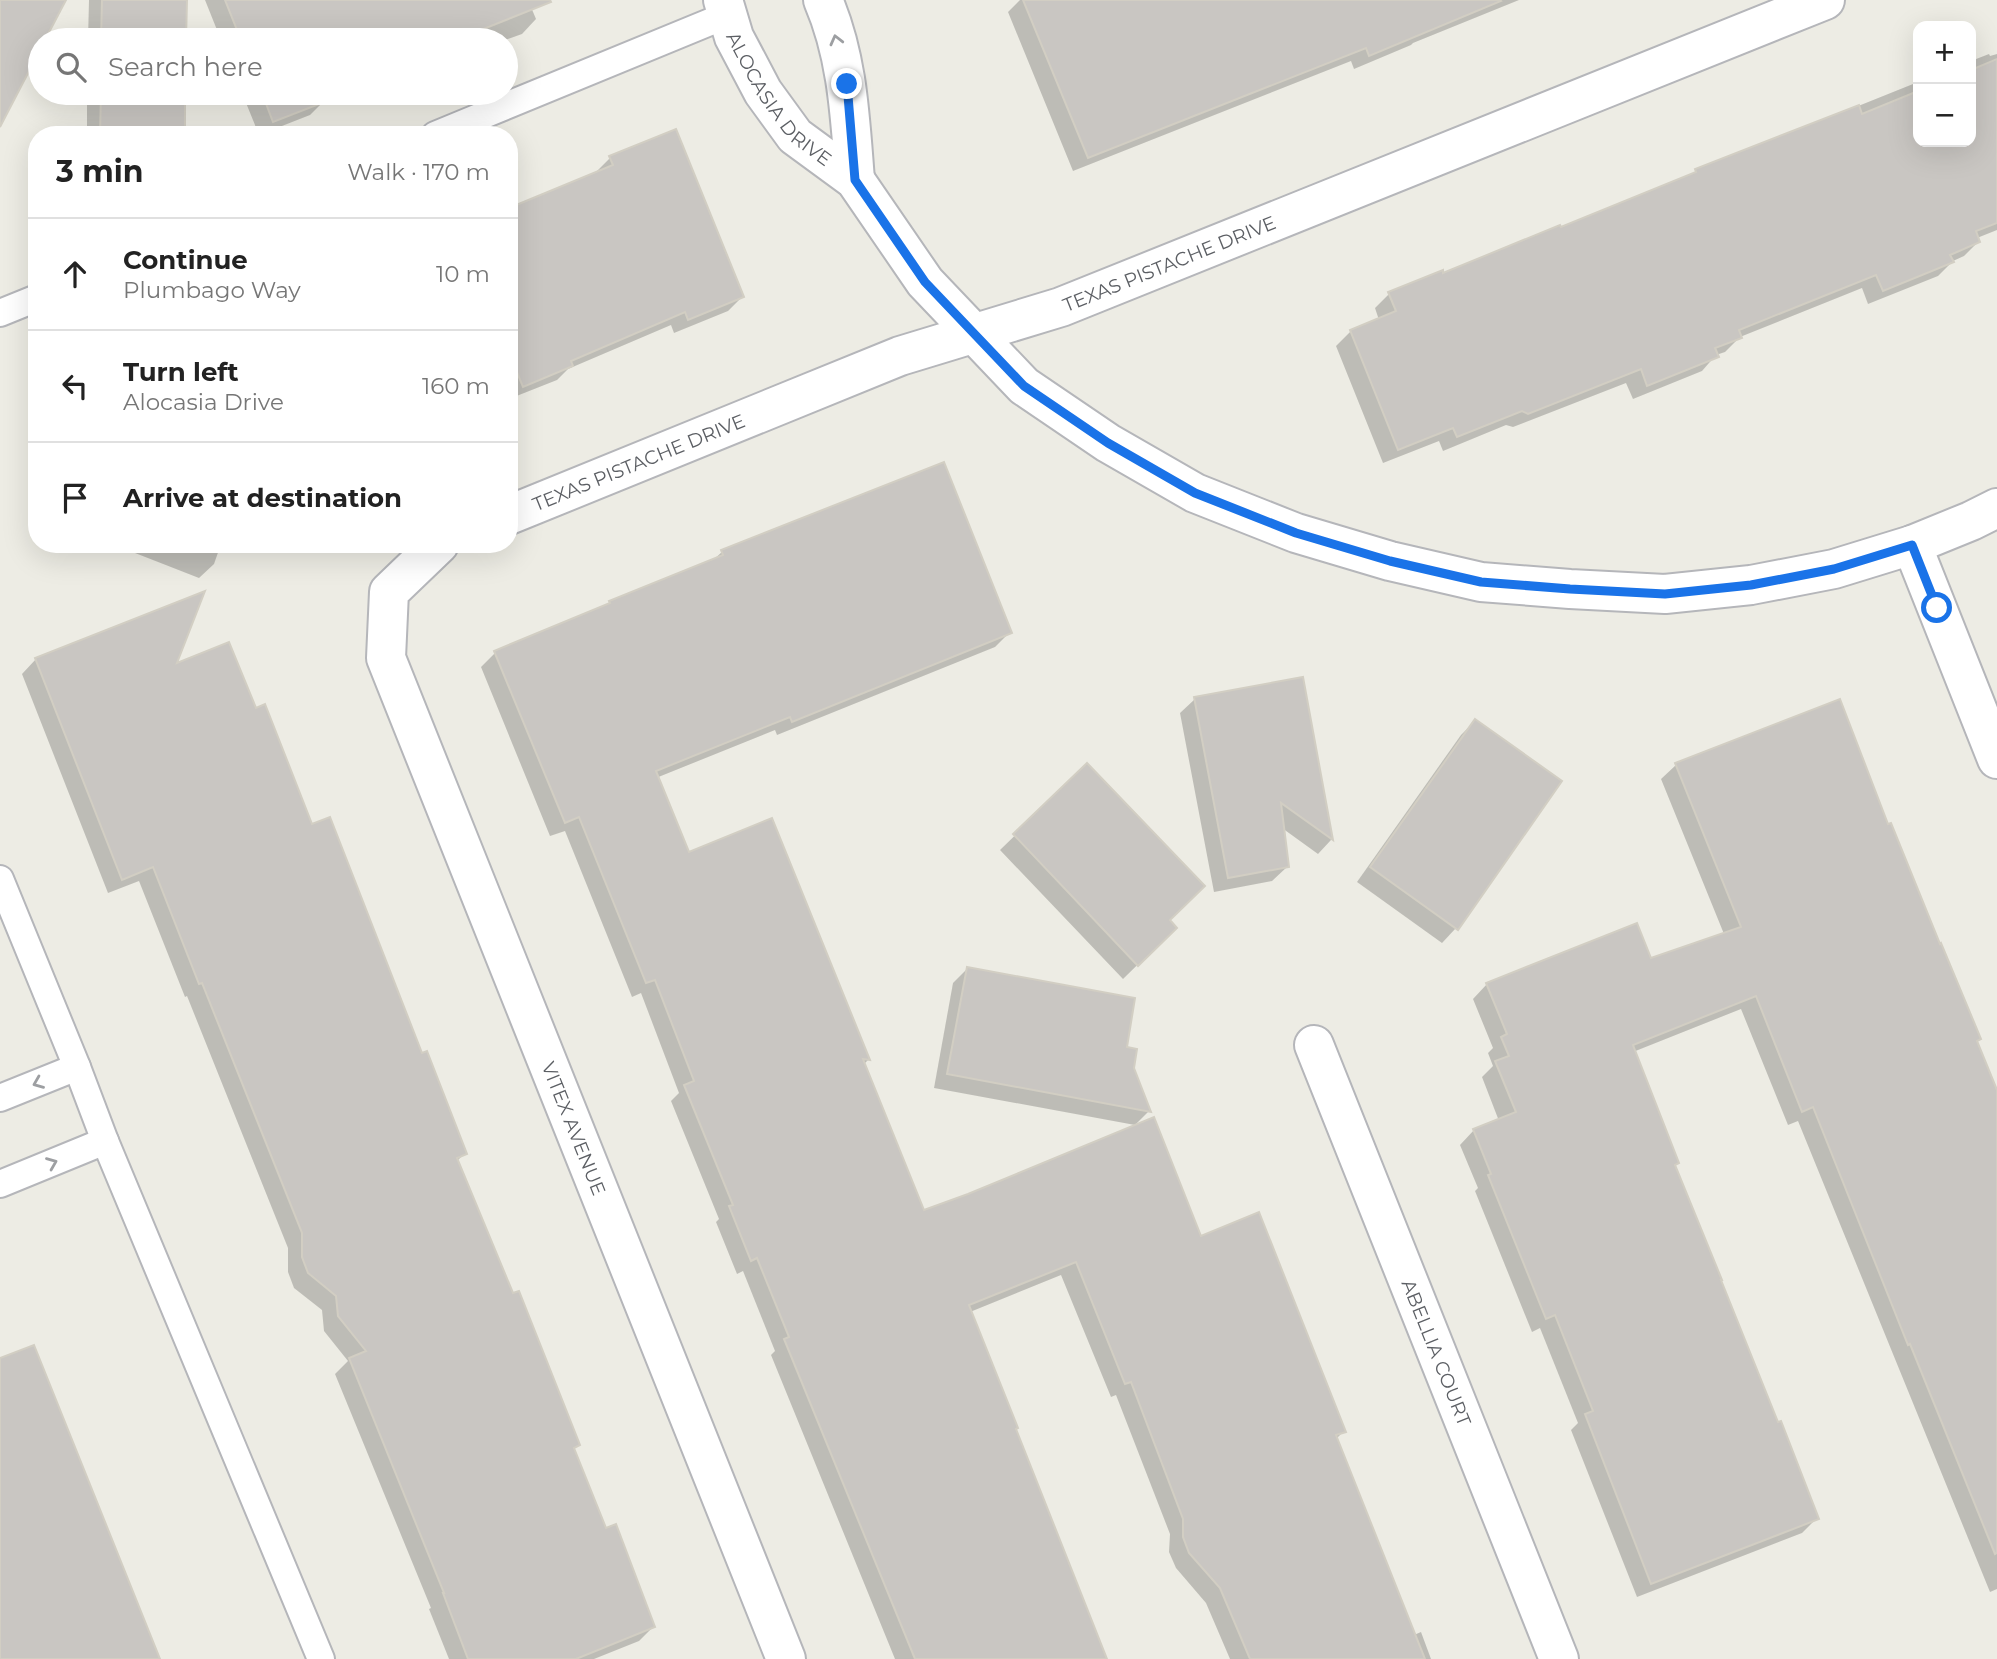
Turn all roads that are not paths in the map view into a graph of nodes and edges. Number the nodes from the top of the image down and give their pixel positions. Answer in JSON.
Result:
{"nodes":[{"id":1,"x":822,"y":0,"type":"edge"},
{"id":2,"x":1825,"y":0,"type":"edge"},
{"id":3,"x":725,"y":7,"type":"edge"},
{"id":4,"x":518,"y":98,"type":"edge"},
{"id":5,"x":503,"y":105,"type":"edge"},
{"id":6,"x":455,"y":126,"type":"edge"},
{"id":7,"x":855,"y":180,"type":"junction"},
{"id":8,"x":28,"y":302,"type":"edge"},
{"id":9,"x":0,"y":313,"type":"edge"},
{"id":10,"x":975,"y":334,"type":"junction"},
{"id":11,"x":1997,"y":508,"type":"edge"},
{"id":12,"x":518,"y":511,"type":"edge"},
{"id":13,"x":1912,"y":545,"type":"junction"},
{"id":14,"x":430,"y":553,"type":"edge"},
{"id":15,"x":1997,"y":759,"type":"edge"},
{"id":16,"x":0,"y":879,"type":"edge"},
{"id":17,"x":1314,"y":1045,"type":"dead end"},
{"id":18,"x":77,"y":1067,"type":"junction"},
{"id":19,"x":0,"y":1098,"type":"edge"},
{"id":20,"x":105,"y":1142,"type":"junction"},
{"id":21,"x":0,"y":1184,"type":"edge"},
{"id":22,"x":321,"y":1659,"type":"edge"},
{"id":23,"x":786,"y":1659,"type":"edge"},
{"id":24,"x":1559,"y":1659,"type":"edge"}],
"edges":[{"from":7,"to":1,"type":"street","name":"ALOCASIA DRIVE","one_way":true},
{"from":2,"to":10,"type":"street","name":"TEXAS PISTACHE DRIVE"},
{"from":3,"to":4,"type":"lane"},
{"from":3,"to":7,"type":"street","name":"ALOCASIA DRIVE"},
{"from":5,"to":6,"type":"lane"},
{"from":7,"to":10,"type":"street","name":"ALOCASIA DRIVE"},
{"from":8,"to":9,"type":"lane"},
{"from":10,"to":12,"type":"street","name":"TEXAS PISTACHE DRIVE"},
{"from":10,"to":13,"type":"street","name":"ALOCASIA DRIVE"},
{"from":11,"to":13,"type":"street","name":"ALOCASIA DRIVE"},
{"from":13,"to":15,"type":"street"},
{"from":14,"to":23,"type":"street","name":"VITEX AVENUE"},
{"from":16,"to":18,"type":"lane"},
{"from":17,"to":24,"type":"street","name":"ABELLIA COURT"},
{"from":18,"to":19,"type":"lane","one_way":true},
{"from":18,"to":20,"type":"lane"},
{"from":21,"to":20,"type":"lane","one_way":true},
{"from":20,"to":22,"type":"lane"}]}
